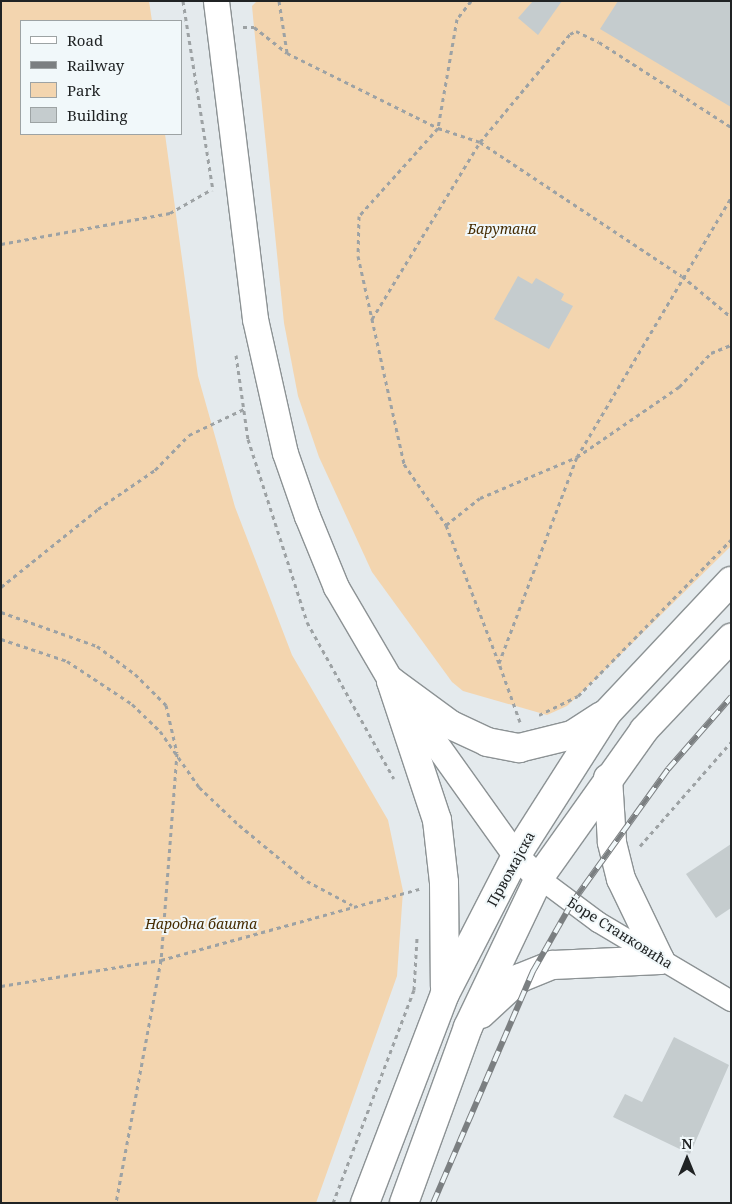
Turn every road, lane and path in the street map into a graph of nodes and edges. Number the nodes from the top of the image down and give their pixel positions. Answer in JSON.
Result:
{"nodes":[{"id":1,"x":216,"y":1,"type":"edge"},
{"id":2,"x":279,"y":1,"type":"edge"},
{"id":3,"x":471,"y":1,"type":"edge"},
{"id":4,"x":220,"y":28,"type":"junction"},
{"id":5,"x":287,"y":53,"type":"junction"},
{"id":6,"x":731,"y":127,"type":"edge"},
{"id":7,"x":438,"y":128,"type":"junction"},
{"id":8,"x":480,"y":142,"type":"junction"},
{"id":9,"x":212,"y":189,"type":"dead end"},
{"id":10,"x":731,"y":198,"type":"edge"},
{"id":11,"x":1,"y":244,"type":"edge"},
{"id":12,"x":682,"y":276,"type":"junction"},
{"id":13,"x":731,"y":317,"type":"edge"},
{"id":14,"x":372,"y":320,"type":"junction"},
{"id":15,"x":731,"y":345,"type":"edge"},
{"id":16,"x":244,"y":409,"type":"dead end"},
{"id":17,"x":577,"y":457,"type":"junction"},
{"id":18,"x":446,"y":525,"type":"junction"},
{"id":19,"x":731,"y":540,"type":"edge"},
{"id":20,"x":731,"y":581,"type":"edge"},
{"id":21,"x":1,"y":587,"type":"edge"},
{"id":22,"x":1,"y":612,"type":"edge"},
{"id":23,"x":731,"y":638,"type":"edge"},
{"id":24,"x":1,"y":639,"type":"edge"},
{"id":25,"x":499,"y":662,"type":"junction"},
{"id":26,"x":391,"y":681,"type":"junction"},
{"id":27,"x":607,"y":713,"type":"junction"},
{"id":28,"x":520,"y":720,"type":"junction"},
{"id":29,"x":731,"y":742,"type":"edge"},
{"id":30,"x":519,"y":748,"type":"junction"},
{"id":31,"x":177,"y":753,"type":"junction"},
{"id":32,"x":608,"y":778,"type":"junction"},
{"id":33,"x":636,"y":850,"type":"dead end"},
{"id":34,"x":516,"y":856,"type":"junction"},
{"id":35,"x":539,"y":878,"type":"junction"},
{"id":36,"x":432,"y":885,"type":"junction"},
{"id":37,"x":419,"y":898,"type":"dead end"},
{"id":38,"x":353,"y":906,"type":"junction"},
{"id":39,"x":417,"y":934,"type":"dead end"},
{"id":40,"x":160,"y":960,"type":"junction"},
{"id":41,"x":660,"y":960,"type":"junction"},
{"id":42,"x":1,"y":986,"type":"edge"},
{"id":43,"x":445,"y":994,"type":"junction"},
{"id":44,"x":731,"y":1001,"type":"edge"},
{"id":45,"x":468,"y":1027,"type":"junction"},
{"id":46,"x":116,"y":1203,"type":"edge"},
{"id":47,"x":333,"y":1203,"type":"edge"},
{"id":48,"x":365,"y":1203,"type":"edge"},
{"id":49,"x":404,"y":1203,"type":"edge"}],
"edges":[{"from":1,"to":4,"type":"street","name":"Боре Станковића"},
{"from":2,"to":5,"type":"path"},
{"from":3,"to":7,"type":"path"},
{"from":4,"to":5,"type":"path"},
{"from":4,"to":26,"type":"street","name":"Боре Станковића"},
{"from":5,"to":7,"type":"path"},
{"from":6,"to":8,"type":"path"},
{"from":7,"to":8,"type":"path"},
{"from":7,"to":14,"type":"path"},
{"from":8,"to":12,"type":"path"},
{"from":8,"to":14,"type":"path"},
{"from":9,"to":11,"type":"path"},
{"from":10,"to":12,"type":"path"},
{"from":12,"to":13,"type":"path"},
{"from":12,"to":17,"type":"path"},
{"from":14,"to":18,"type":"path"},
{"from":15,"to":17,"type":"path"},
{"from":16,"to":21,"type":"path"},
{"from":17,"to":18,"type":"path"},
{"from":17,"to":25,"type":"path"},
{"from":18,"to":25,"type":"path"},
{"from":19,"to":28,"type":"path"},
{"from":20,"to":27,"type":"main road","name":"Првомајска"},
{"from":22,"to":31,"type":"path"},
{"from":23,"to":32,"type":"main road","name":"Првомајска"},
{"from":24,"to":31,"type":"path"},
{"from":25,"to":28,"type":"path"},
{"from":26,"to":30,"type":"main road"},
{"from":26,"to":34,"type":"street","name":"Боре Станковића"},
{"from":26,"to":36,"type":"main road"},
{"from":27,"to":30,"type":"main road"},
{"from":27,"to":34,"type":"main road","name":"Првомајска"},
{"from":28,"to":30,"type":"path"},
{"from":29,"to":33,"type":"path"},
{"from":31,"to":38,"type":"path"},
{"from":31,"to":40,"type":"path"},
{"from":32,"to":35,"type":"main road","name":"Првомајска"},
{"from":32,"to":41,"type":"main road"},
{"from":34,"to":35,"type":"street","name":"Боре Станковића"},
{"from":34,"to":43,"type":"main road","name":"Првомајска"},
{"from":35,"to":41,"type":"street","name":"Боре Станковића"},
{"from":35,"to":45,"type":"main road","name":"Првомајска"},
{"from":36,"to":37,"type":"path"},
{"from":36,"to":38,"type":"path"},
{"from":36,"to":43,"type":"main road"},
{"from":38,"to":40,"type":"path"},
{"from":39,"to":47,"type":"path"},
{"from":40,"to":42,"type":"path"},
{"from":40,"to":46,"type":"path"},
{"from":41,"to":44,"type":"street","name":"Боре Станковића"},
{"from":41,"to":45,"type":"main road"},
{"from":43,"to":48,"type":"main road","name":"Првомајска"},
{"from":45,"to":49,"type":"main road","name":"Првомајска"}]}
